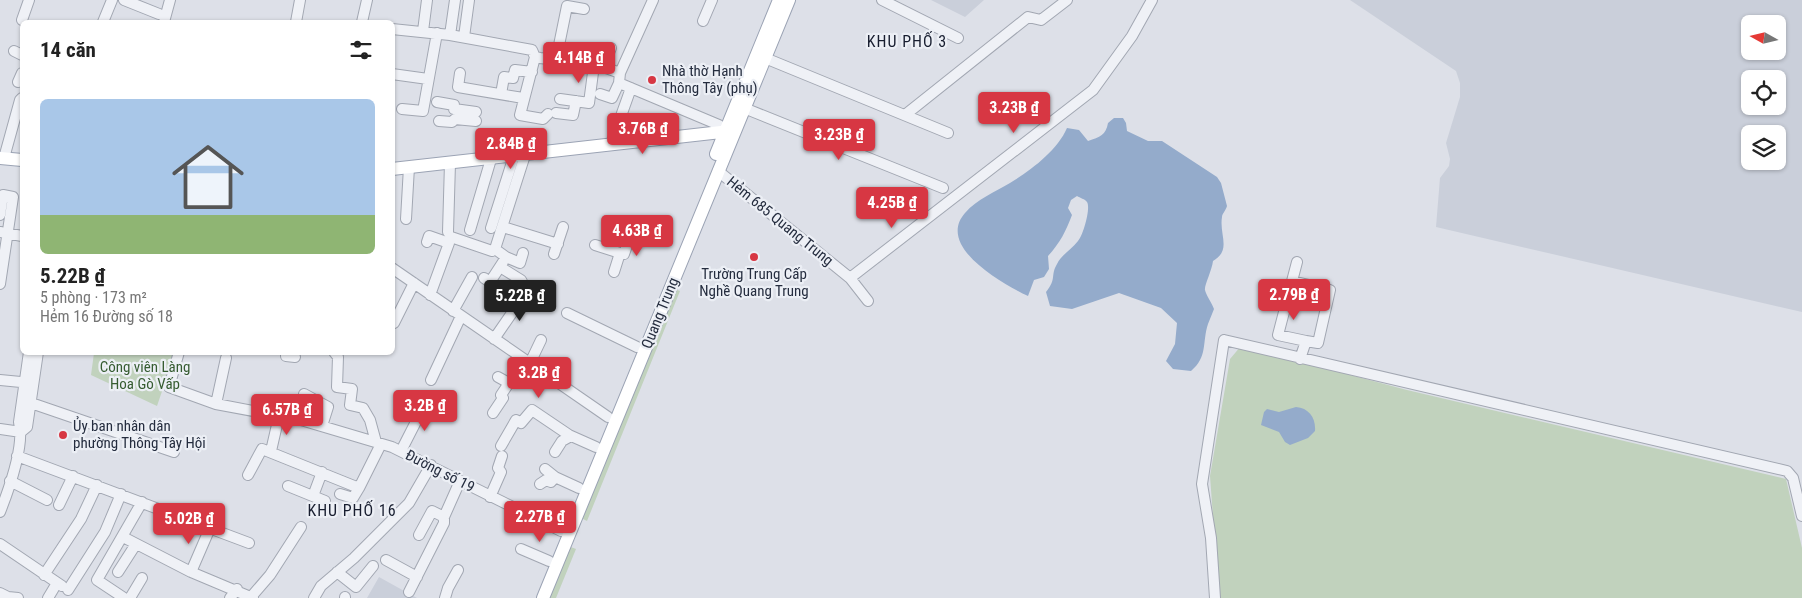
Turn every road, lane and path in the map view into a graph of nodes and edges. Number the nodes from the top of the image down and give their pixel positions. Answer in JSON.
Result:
{"nodes":[{"id":1,"x":29,"y":0,"type":"edge"},
{"id":2,"x":112,"y":0,"type":"edge"},
{"id":3,"x":124,"y":0,"type":"edge"},
{"id":4,"x":170,"y":0,"type":"edge"},
{"id":5,"x":300,"y":0,"type":"edge"},
{"id":6,"x":366,"y":0,"type":"edge"},
{"id":7,"x":428,"y":0,"type":"edge"},
{"id":8,"x":455,"y":0,"type":"edge"},
{"id":9,"x":469,"y":0,"type":"edge"},
{"id":10,"x":653,"y":0,"type":"edge"},
{"id":11,"x":712,"y":0,"type":"edge"},
{"id":12,"x":779,"y":0,"type":"edge"},
{"id":13,"x":789,"y":0,"type":"edge"},
{"id":14,"x":882,"y":0,"type":"edge"},
{"id":15,"x":1067,"y":0,"type":"edge"},
{"id":16,"x":1152,"y":0,"type":"edge"},
{"id":17,"x":584,"y":9,"type":"dead end"},
{"id":18,"x":162,"y":18,"type":"edge"},
{"id":19,"x":22,"y":20,"type":"dead end"},
{"id":20,"x":105,"y":20,"type":"edge"},
{"id":21,"x":296,"y":20,"type":"edge"},
{"id":22,"x":362,"y":20,"type":"edge"},
{"id":23,"x":704,"y":21,"type":"dead end"},
{"id":24,"x":395,"y":29,"type":"edge"},
{"id":25,"x":423,"y":31,"type":"junction"},
{"id":26,"x":436,"y":33,"type":"junction"},
{"id":27,"x":450,"y":35,"type":"junction"},
{"id":28,"x":464,"y":37,"type":"junction"},
{"id":29,"x":958,"y":38,"type":"dead end"},
{"id":30,"x":611,"y":48,"type":"dead end"},
{"id":31,"x":535,"y":57,"type":"junction"},
{"id":32,"x":765,"y":58,"type":"junction"},
{"id":33,"x":556,"y":60,"type":"junction"},
{"id":34,"x":599,"y":66,"type":"junction"},
{"id":35,"x":532,"y":72,"type":"junction"},
{"id":36,"x":395,"y":74,"type":"edge"},
{"id":37,"x":460,"y":74,"type":"dead end"},
{"id":38,"x":620,"y":78,"type":"junction"},
{"id":39,"x":428,"y":79,"type":"junction"},
{"id":40,"x":631,"y":88,"type":"junction"},
{"id":41,"x":501,"y":94,"type":"junction"},
{"id":42,"x":600,"y":94,"type":"dead end"},
{"id":43,"x":523,"y":98,"type":"junction"},
{"id":44,"x":560,"y":99,"type":"dead end"},
{"id":45,"x":20,"y":100,"type":"edge"},
{"id":46,"x":436,"y":102,"type":"dead end"},
{"id":47,"x":576,"y":102,"type":"junction"},
{"id":48,"x":402,"y":108,"type":"dead end"},
{"id":49,"x":744,"y":108,"type":"junction"},
{"id":50,"x":905,"y":115,"type":"junction"},
{"id":51,"x":439,"y":121,"type":"dead end"},
{"id":52,"x":730,"y":131,"type":"junction"},
{"id":53,"x":948,"y":133,"type":"dead end"},
{"id":54,"x":611,"y":144,"type":"junction"},
{"id":55,"x":519,"y":155,"type":"junction"},
{"id":56,"x":2,"y":158,"type":"edge"},
{"id":57,"x":491,"y":159,"type":"junction"},
{"id":58,"x":20,"y":160,"type":"edge"},
{"id":59,"x":450,"y":163,"type":"junction"},
{"id":60,"x":409,"y":167,"type":"junction"},
{"id":61,"x":395,"y":169,"type":"edge"},
{"id":62,"x":718,"y":171,"type":"junction"},
{"id":63,"x":943,"y":188,"type":"dead end"},
{"id":64,"x":0,"y":215,"type":"edge"},
{"id":65,"x":406,"y":219,"type":"dead end"},
{"id":66,"x":563,"y":227,"type":"dead end"},
{"id":67,"x":502,"y":229,"type":"junction"},
{"id":68,"x":470,"y":230,"type":"dead end"},
{"id":69,"x":632,"y":231,"type":"dead end"},
{"id":70,"x":4,"y":233,"type":"edge"},
{"id":71,"x":20,"y":236,"type":"edge"},
{"id":72,"x":450,"y":238,"type":"junction"},
{"id":73,"x":427,"y":242,"type":"dead end"},
{"id":74,"x":558,"y":244,"type":"junction"},
{"id":75,"x":595,"y":245,"type":"dead end"},
{"id":76,"x":495,"y":249,"type":"junction"},
{"id":77,"x":523,"y":252,"type":"dead end"},
{"id":78,"x":620,"y":253,"type":"junction"},
{"id":79,"x":554,"y":254,"type":"dead end"},
{"id":80,"x":506,"y":257,"type":"junction"},
{"id":81,"x":1297,"y":262,"type":"dead end"},
{"id":82,"x":500,"y":267,"type":"junction"},
{"id":83,"x":395,"y":270,"type":"edge"},
{"id":84,"x":614,"y":272,"type":"dead end"},
{"id":85,"x":846,"y":275,"type":"junction"},
{"id":86,"x":472,"y":277,"type":"dead end"},
{"id":87,"x":484,"y":278,"type":"dead end"},
{"id":88,"x":670,"y":278,"type":"junction"},
{"id":89,"x":1292,"y":281,"type":"junction"},
{"id":90,"x":414,"y":283,"type":"junction"},
{"id":91,"x":0,"y":284,"type":"edge"},
{"id":92,"x":430,"y":295,"type":"junction"},
{"id":93,"x":868,"y":301,"type":"dead end"},
{"id":94,"x":457,"y":313,"type":"junction"},
{"id":95,"x":567,"y":313,"type":"dead end"},
{"id":96,"x":395,"y":324,"type":"edge"},
{"id":97,"x":494,"y":339,"type":"junction"},
{"id":98,"x":541,"y":340,"type":"dead end"},
{"id":99,"x":1306,"y":341,"type":"junction"},
{"id":100,"x":637,"y":347,"type":"junction"},
{"id":101,"x":29,"y":355,"type":"edge"},
{"id":102,"x":37,"y":355,"type":"edge"},
{"id":103,"x":178,"y":355,"type":"edge"},
{"id":104,"x":336,"y":355,"type":"edge"},
{"id":105,"x":226,"y":358,"type":"dead end"},
{"id":106,"x":1300,"y":359,"type":"junction"},
{"id":107,"x":530,"y":364,"type":"junction"},
{"id":108,"x":498,"y":377,"type":"dead end"},
{"id":109,"x":0,"y":380,"type":"edge"},
{"id":110,"x":431,"y":380,"type":"dead end"},
{"id":111,"x":29,"y":383,"type":"junction"},
{"id":112,"x":304,"y":394,"type":"dead end"},
{"id":113,"x":426,"y":402,"type":"dead end"},
{"id":114,"x":30,"y":404,"type":"junction"},
{"id":115,"x":216,"y":404,"type":"junction"},
{"id":116,"x":493,"y":413,"type":"dead end"},
{"id":117,"x":280,"y":416,"type":"junction"},
{"id":118,"x":611,"y":420,"type":"junction"},
{"id":119,"x":322,"y":426,"type":"junction"},
{"id":120,"x":0,"y":429,"type":"edge"},
{"id":121,"x":22,"y":432,"type":"junction"},
{"id":122,"x":571,"y":436,"type":"junction"},
{"id":123,"x":379,"y":443,"type":"junction"},
{"id":124,"x":596,"y":447,"type":"junction"},
{"id":125,"x":271,"y":451,"type":"junction"},
{"id":126,"x":401,"y":451,"type":"junction"},
{"id":127,"x":174,"y":452,"type":"dead end"},
{"id":128,"x":554,"y":452,"type":"dead end"},
{"id":129,"x":17,"y":456,"type":"junction"},
{"id":130,"x":431,"y":465,"type":"junction"},
{"id":131,"x":545,"y":469,"type":"dead end"},
{"id":132,"x":322,"y":472,"type":"junction"},
{"id":133,"x":248,"y":475,"type":"dead end"},
{"id":134,"x":73,"y":476,"type":"junction"},
{"id":135,"x":555,"y":477,"type":"junction"},
{"id":136,"x":10,"y":481,"type":"junction"},
{"id":137,"x":460,"y":481,"type":"junction"},
{"id":138,"x":540,"y":484,"type":"dead end"},
{"id":139,"x":97,"y":485,"type":"junction"},
{"id":140,"x":288,"y":486,"type":"dead end"},
{"id":141,"x":358,"y":488,"type":"junction"},
{"id":142,"x":579,"y":488,"type":"junction"},
{"id":143,"x":121,"y":494,"type":"junction"},
{"id":144,"x":340,"y":494,"type":"dead end"},
{"id":145,"x":313,"y":496,"type":"junction"},
{"id":146,"x":490,"y":496,"type":"junction"},
{"id":147,"x":47,"y":500,"type":"dead end"},
{"id":148,"x":324,"y":501,"type":"dead end"},
{"id":149,"x":142,"y":502,"type":"junction"},
{"id":150,"x":59,"y":505,"type":"dead end"},
{"id":151,"x":1,"y":506,"type":"edge"},
{"id":152,"x":1802,"y":516,"type":"edge"},
{"id":153,"x":444,"y":517,"type":"junction"},
{"id":154,"x":300,"y":527,"type":"dead end"},
{"id":155,"x":210,"y":528,"type":"junction"},
{"id":156,"x":565,"y":533,"type":"junction"},
{"id":157,"x":419,"y":536,"type":"dead end"},
{"id":158,"x":124,"y":537,"type":"junction"},
{"id":159,"x":249,"y":543,"type":"dead end"},
{"id":160,"x":0,"y":544,"type":"edge"},
{"id":161,"x":136,"y":544,"type":"junction"},
{"id":162,"x":521,"y":549,"type":"dead end"},
{"id":163,"x":386,"y":560,"type":"dead end"},
{"id":164,"x":549,"y":560,"type":"junction"},
{"id":165,"x":373,"y":566,"type":"dead end"},
{"id":166,"x":458,"y":570,"type":"dead end"},
{"id":167,"x":118,"y":572,"type":"dead end"},
{"id":168,"x":191,"y":572,"type":"junction"},
{"id":169,"x":337,"y":572,"type":"junction"},
{"id":170,"x":44,"y":575,"type":"junction"},
{"id":171,"x":417,"y":577,"type":"junction"},
{"id":172,"x":142,"y":578,"type":"dead end"},
{"id":173,"x":62,"y":586,"type":"junction"},
{"id":174,"x":237,"y":589,"type":"junction"},
{"id":175,"x":409,"y":592,"type":"dead end"},
{"id":176,"x":0,"y":593,"type":"edge"},
{"id":177,"x":17,"y":597,"type":"edge"},
{"id":178,"x":252,"y":597,"type":"edge"},
{"id":179,"x":48,"y":598,"type":"edge"},
{"id":180,"x":124,"y":598,"type":"edge"},
{"id":181,"x":130,"y":598,"type":"edge"},
{"id":182,"x":230,"y":598,"type":"edge"},
{"id":183,"x":314,"y":598,"type":"edge"},
{"id":184,"x":446,"y":598,"type":"edge"},
{"id":185,"x":533,"y":598,"type":"edge"},
{"id":186,"x":543,"y":598,"type":"edge"},
{"id":187,"x":1215,"y":598,"type":"edge"}],
"edges":[{"from":1,"to":19,"type":"street"},
{"from":2,"to":20,"type":"street"},
{"from":3,"to":18,"type":"street"},
{"from":4,"to":18,"type":"street"},
{"from":5,"to":21,"type":"street"},
{"from":6,"to":22,"type":"street"},
{"from":7,"to":25,"type":"street"},
{"from":8,"to":27,"type":"street"},
{"from":9,"to":28,"type":"street"},
{"from":10,"to":38,"type":"street"},
{"from":11,"to":23,"type":"street"},
{"from":12,"to":52,"type":"main road","name":"Quang Trung"},
{"from":13,"to":32,"type":"main road","name":"Quang Trung"},
{"from":14,"to":29,"type":"street"},
{"from":15,"to":50,"type":"street"},
{"from":16,"to":85,"type":"street"},
{"from":17,"to":33,"type":"street"},
{"from":24,"to":25,"type":"street"},
{"from":25,"to":26,"type":"street"},
{"from":26,"to":27,"type":"street"},
{"from":26,"to":39,"type":"street"},
{"from":27,"to":28,"type":"street"},
{"from":28,"to":31,"type":"street"},
{"from":30,"to":34,"type":"street"},
{"from":31,"to":33,"type":"street"},
{"from":31,"to":35,"type":"street"},
{"from":32,"to":49,"type":"main road","name":"Quang Trung"},
{"from":32,"to":50,"type":"street"},
{"from":33,"to":34,"type":"street"},
{"from":34,"to":38,"type":"street"},
{"from":34,"to":47,"type":"street"},
{"from":35,"to":41,"type":"street"},
{"from":35,"to":43,"type":"street"},
{"from":36,"to":39,"type":"street"},
{"from":37,"to":41,"type":"street"},
{"from":38,"to":40,"type":"street"},
{"from":38,"to":42,"type":"street"},
{"from":39,"to":48,"type":"street"},
{"from":40,"to":52,"type":"street"},
{"from":40,"to":54,"type":"street"},
{"from":41,"to":43,"type":"street"},
{"from":43,"to":47,"type":"street"},
{"from":44,"to":47,"type":"street"},
{"from":45,"to":56,"type":"street"},
{"from":46,"to":51,"type":"street"},
{"from":49,"to":52,"type":"main road","name":"Quang Trung"},
{"from":49,"to":63,"type":"street"},
{"from":50,"to":53,"type":"street"},
{"from":52,"to":54,"type":"main road"},
{"from":52,"to":62,"type":"main road","name":"Quang Trung"},
{"from":52,"to":88,"type":"main road","name":"Quang Trung"},
{"from":54,"to":55,"type":"main road"},
{"from":55,"to":57,"type":"main road"},
{"from":55,"to":67,"type":"street"},
{"from":55,"to":67,"type":"street"},
{"from":56,"to":58,"type":"main road"},
{"from":57,"to":59,"type":"main road"},
{"from":57,"to":68,"type":"street"},
{"from":59,"to":60,"type":"main road"},
{"from":59,"to":72,"type":"street"},
{"from":60,"to":61,"type":"main road"},
{"from":60,"to":65,"type":"street"},
{"from":62,"to":85,"type":"street","name":"Hẻm 685 Quang Trung"},
{"from":62,"to":88,"type":"main road","name":"Quang Trung"},
{"from":64,"to":70,"type":"street"},
{"from":66,"to":74,"type":"street"},
{"from":67,"to":74,"type":"street"},
{"from":67,"to":76,"type":"street"},
{"from":69,"to":78,"type":"street"},
{"from":70,"to":71,"type":"street"},
{"from":70,"to":91,"type":"street"},
{"from":72,"to":73,"type":"street"},
{"from":72,"to":76,"type":"street"},
{"from":72,"to":92,"type":"street"},
{"from":74,"to":79,"type":"street"},
{"from":75,"to":78,"type":"street"},
{"from":76,"to":80,"type":"street"},
{"from":77,"to":80,"type":"street"},
{"from":78,"to":84,"type":"street"},
{"from":80,"to":82,"type":"street"},
{"from":81,"to":89,"type":"street"},
{"from":82,"to":87,"type":"street"},
{"from":82,"to":97,"type":"street"},
{"from":83,"to":90,"type":"street"},
{"from":85,"to":93,"type":"street","name":"Hẻm 685 Quang Trung"},
{"from":86,"to":94,"type":"street"},
{"from":88,"to":100,"type":"main road","name":"Quang Trung"},
{"from":88,"to":118,"type":"main road","name":"Quang Trung"},
{"from":89,"to":99,"type":"street"},
{"from":89,"to":99,"type":"street"},
{"from":90,"to":92,"type":"street"},
{"from":90,"to":96,"type":"street"},
{"from":92,"to":94,"type":"street"},
{"from":94,"to":97,"type":"street"},
{"from":94,"to":110,"type":"street"},
{"from":95,"to":100,"type":"street"},
{"from":97,"to":107,"type":"street"},
{"from":98,"to":107,"type":"street"},
{"from":99,"to":106,"type":"street"},
{"from":100,"to":118,"type":"main road","name":"Quang Trung"},
{"from":101,"to":111,"type":"street"},
{"from":102,"to":111,"type":"street"},
{"from":103,"to":115,"type":"street","name":"Đường số 19"},
{"from":104,"to":123,"type":"street"},
{"from":105,"to":115,"type":"street"},
{"from":106,"to":152,"type":"street"},
{"from":106,"to":187,"type":"street"},
{"from":107,"to":118,"type":"street"},
{"from":108,"to":116,"type":"street"},
{"from":109,"to":111,"type":"street"},
{"from":111,"to":114,"type":"street"},
{"from":111,"to":121,"type":"street"},
{"from":112,"to":119,"type":"street"},
{"from":113,"to":126,"type":"street"},
{"from":114,"to":121,"type":"street"},
{"from":114,"to":127,"type":"street"},
{"from":115,"to":117,"type":"street","name":"Đường số 19"},
{"from":117,"to":119,"type":"street","name":"Đường số 19"},
{"from":117,"to":125,"type":"street"},
{"from":118,"to":124,"type":"main road","name":"Quang Trung"},
{"from":118,"to":156,"type":"main road","name":"Quang Trung"},
{"from":119,"to":123,"type":"street","name":"Đường số 19"},
{"from":120,"to":121,"type":"street"},
{"from":121,"to":129,"type":"street"},
{"from":122,"to":124,"type":"street"},
{"from":122,"to":128,"type":"street"},
{"from":122,"to":146,"type":"street"},
{"from":123,"to":126,"type":"street","name":"Đường số 19"},
{"from":123,"to":141,"type":"street"},
{"from":124,"to":142,"type":"main road","name":"Quang Trung"},
{"from":125,"to":132,"type":"street"},
{"from":125,"to":133,"type":"street"},
{"from":126,"to":130,"type":"street","name":"Đường số 19"},
{"from":129,"to":134,"type":"street"},
{"from":129,"to":136,"type":"street"},
{"from":130,"to":137,"type":"street","name":"Đường số 19"},
{"from":130,"to":169,"type":"street"},
{"from":131,"to":135,"type":"street"},
{"from":132,"to":141,"type":"street"},
{"from":132,"to":145,"type":"street"},
{"from":134,"to":139,"type":"street"},
{"from":134,"to":150,"type":"street"},
{"from":135,"to":138,"type":"street"},
{"from":135,"to":142,"type":"street"},
{"from":136,"to":147,"type":"street"},
{"from":136,"to":151,"type":"street"},
{"from":137,"to":146,"type":"street","name":"Đường số 19"},
{"from":137,"to":153,"type":"street"},
{"from":139,"to":143,"type":"street"},
{"from":139,"to":170,"type":"street"},
{"from":140,"to":145,"type":"street"},
{"from":141,"to":144,"type":"street"},
{"from":142,"to":156,"type":"main road","name":"Quang Trung"},
{"from":143,"to":149,"type":"street"},
{"from":143,"to":173,"type":"street"},
{"from":145,"to":148,"type":"street"},
{"from":146,"to":156,"type":"street","name":"Đường số 19"},
{"from":149,"to":155,"type":"street"},
{"from":149,"to":158,"type":"street"},
{"from":153,"to":157,"type":"street"},
{"from":153,"to":171,"type":"street"},
{"from":154,"to":178,"type":"street"},
{"from":155,"to":159,"type":"street"},
{"from":155,"to":168,"type":"street"},
{"from":156,"to":164,"type":"main road","name":"Quang Trung"},
{"from":156,"to":186,"type":"main road","name":"Quang Trung"},
{"from":158,"to":161,"type":"street"},
{"from":158,"to":180,"type":"street"},
{"from":160,"to":170,"type":"street"},
{"from":161,"to":167,"type":"street"},
{"from":161,"to":168,"type":"street"},
{"from":162,"to":164,"type":"street"},
{"from":163,"to":171,"type":"street"},
{"from":164,"to":185,"type":"main road","name":"Quang Trung"},
{"from":165,"to":169,"type":"street"},
{"from":166,"to":184,"type":"street"},
{"from":168,"to":174,"type":"street"},
{"from":169,"to":183,"type":"street"},
{"from":170,"to":173,"type":"street"},
{"from":171,"to":175,"type":"street"},
{"from":172,"to":181,"type":"street"},
{"from":173,"to":179,"type":"street"},
{"from":174,"to":178,"type":"street"},
{"from":174,"to":182,"type":"street"},
{"from":176,"to":177,"type":"street"}]}
